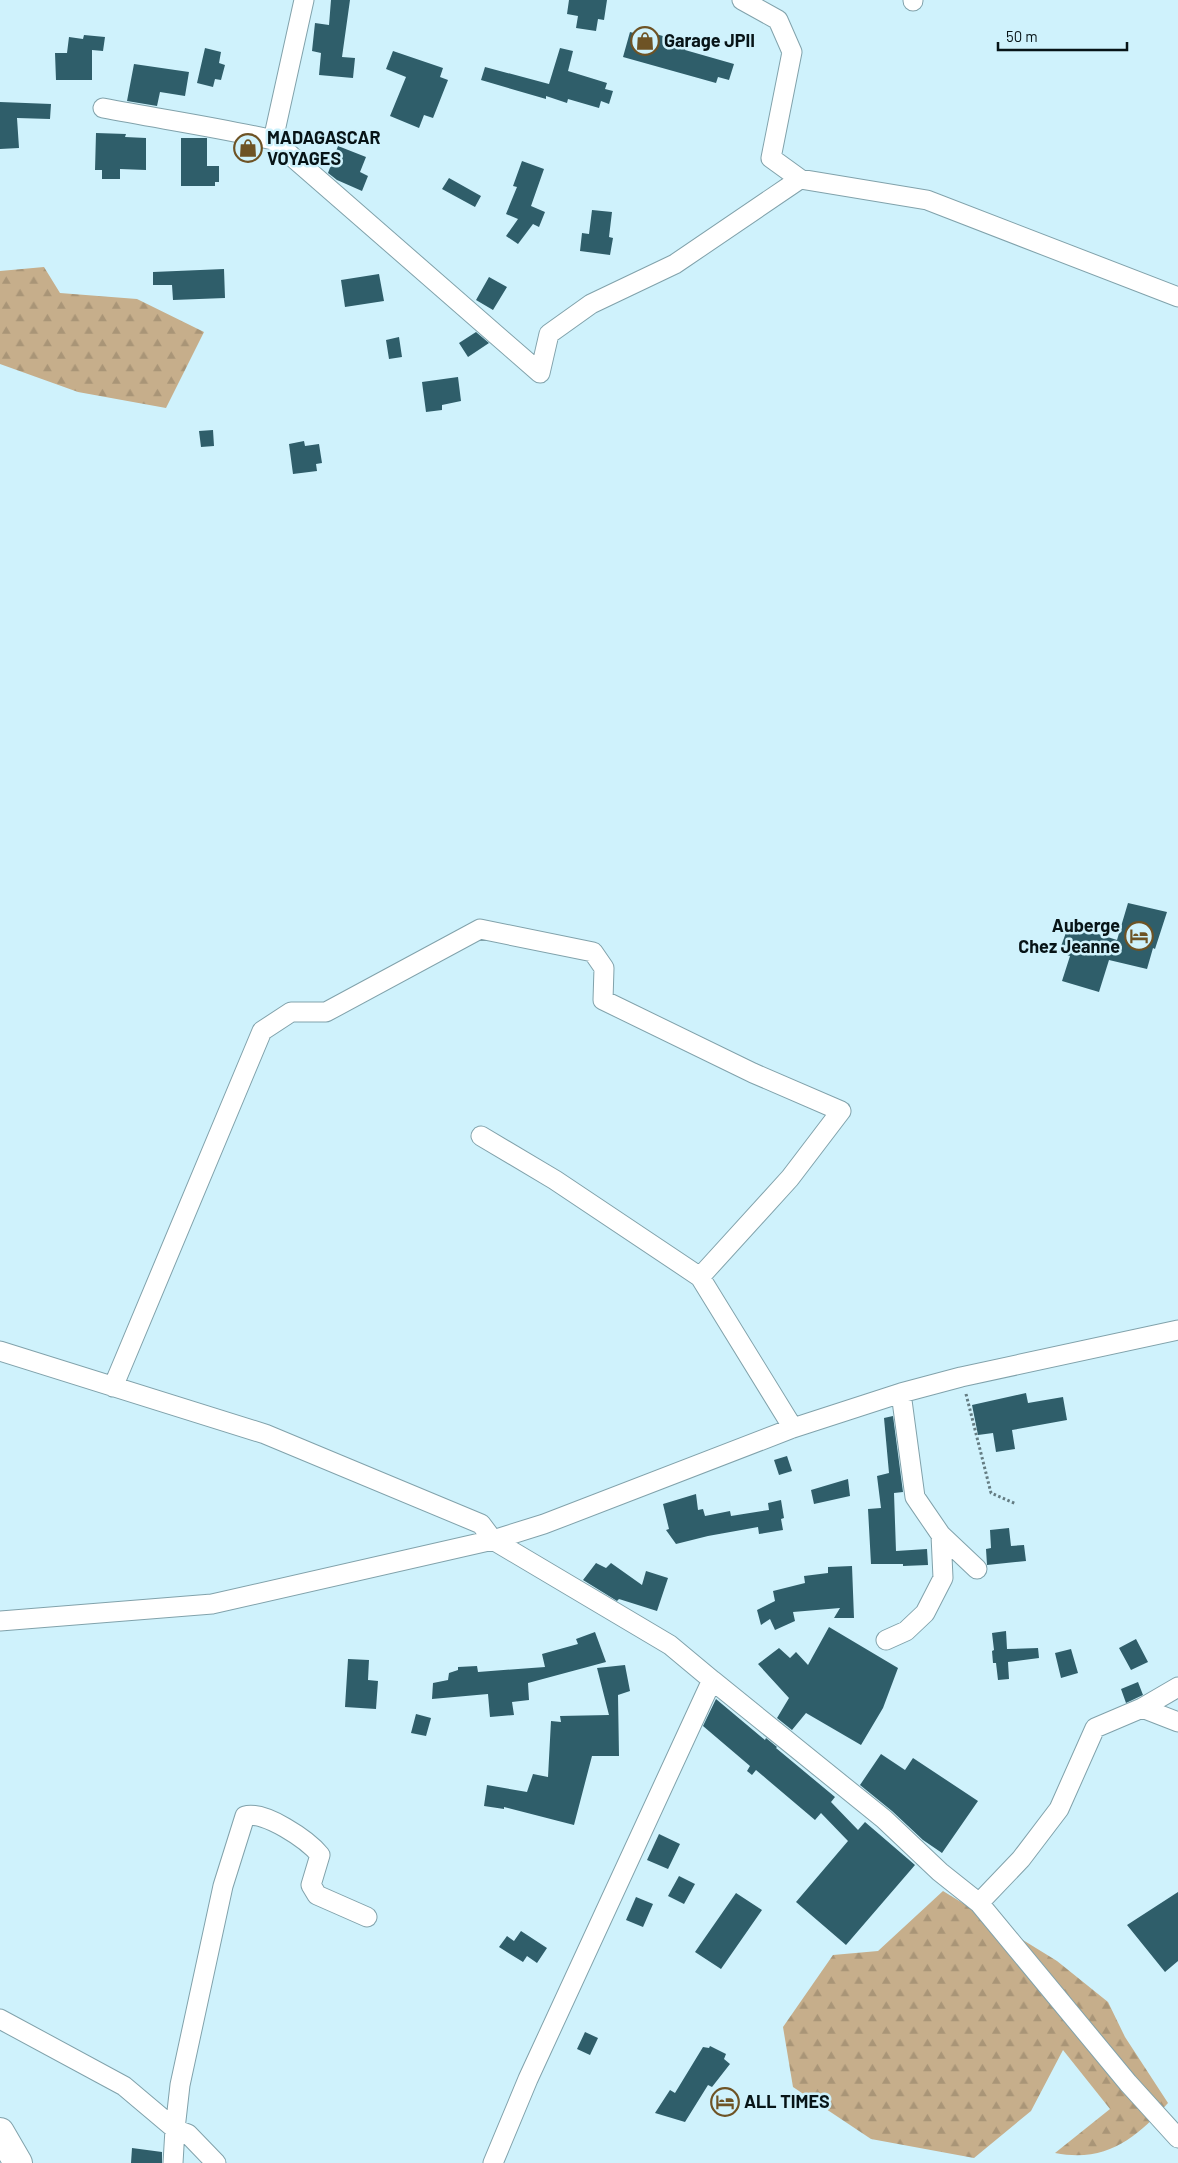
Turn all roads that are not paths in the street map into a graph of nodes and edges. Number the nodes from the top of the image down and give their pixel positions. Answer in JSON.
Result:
{"nodes":[{"id":1,"x":304,"y":0,"type":"edge"},
{"id":2,"x":742,"y":0,"type":"edge"},
{"id":3,"x":103,"y":108,"type":"dead end"},
{"id":4,"x":273,"y":140,"type":"junction"},
{"id":5,"x":800,"y":180,"type":"junction"},
{"id":6,"x":1178,"y":297,"type":"edge"},
{"id":7,"x":481,"y":1136,"type":"dead end"},
{"id":8,"x":700,"y":1277,"type":"junction"},
{"id":9,"x":1178,"y":1330,"type":"edge"},
{"id":10,"x":0,"y":1352,"type":"edge"},
{"id":11,"x":113,"y":1387,"type":"junction"},
{"id":12,"x":901,"y":1393,"type":"junction"},
{"id":13,"x":793,"y":1428,"type":"junction"},
{"id":14,"x":941,"y":1535,"type":"junction"},
{"id":15,"x":494,"y":1540,"type":"junction"},
{"id":16,"x":977,"y":1570,"type":"dead end"},
{"id":17,"x":0,"y":1620,"type":"edge"},
{"id":18,"x":886,"y":1640,"type":"dead end"},
{"id":19,"x":712,"y":1680,"type":"junction"},
{"id":20,"x":1178,"y":1687,"type":"edge"},
{"id":21,"x":1142,"y":1708,"type":"junction"},
{"id":22,"x":1178,"y":1722,"type":"edge"},
{"id":23,"x":979,"y":1903,"type":"junction"},
{"id":24,"x":367,"y":1916,"type":"dead end"},
{"id":25,"x":0,"y":2019,"type":"edge"},
{"id":26,"x":175,"y":2129,"type":"junction"},
{"id":27,"x":0,"y":2132,"type":"edge"},
{"id":28,"x":1178,"y":2138,"type":"edge"},
{"id":29,"x":18,"y":2163,"type":"edge"},
{"id":30,"x":173,"y":2163,"type":"edge"},
{"id":31,"x":216,"y":2163,"type":"edge"},
{"id":32,"x":493,"y":2163,"type":"edge"}],
"edges":[{"from":1,"to":4,"type":"street"},
{"from":2,"to":5,"type":"street"},
{"from":3,"to":4,"type":"street"},
{"from":4,"to":5,"type":"street"},
{"from":5,"to":6,"type":"street"},
{"from":7,"to":8,"type":"street"},
{"from":8,"to":11,"type":"street"},
{"from":8,"to":13,"type":"street"},
{"from":9,"to":12,"type":"street"},
{"from":10,"to":11,"type":"street"},
{"from":11,"to":15,"type":"street"},
{"from":12,"to":13,"type":"street"},
{"from":12,"to":14,"type":"street"},
{"from":13,"to":15,"type":"street"},
{"from":14,"to":16,"type":"street"},
{"from":14,"to":18,"type":"street"},
{"from":15,"to":17,"type":"street"},
{"from":15,"to":19,"type":"street"},
{"from":19,"to":23,"type":"street"},
{"from":19,"to":32,"type":"street"},
{"from":20,"to":21,"type":"street"},
{"from":21,"to":22,"type":"street"},
{"from":21,"to":23,"type":"street"},
{"from":23,"to":28,"type":"street"},
{"from":24,"to":26,"type":"street"},
{"from":25,"to":26,"type":"street"},
{"from":26,"to":30,"type":"street"},
{"from":26,"to":31,"type":"street"},
{"from":27,"to":29,"type":"main road"}]}
